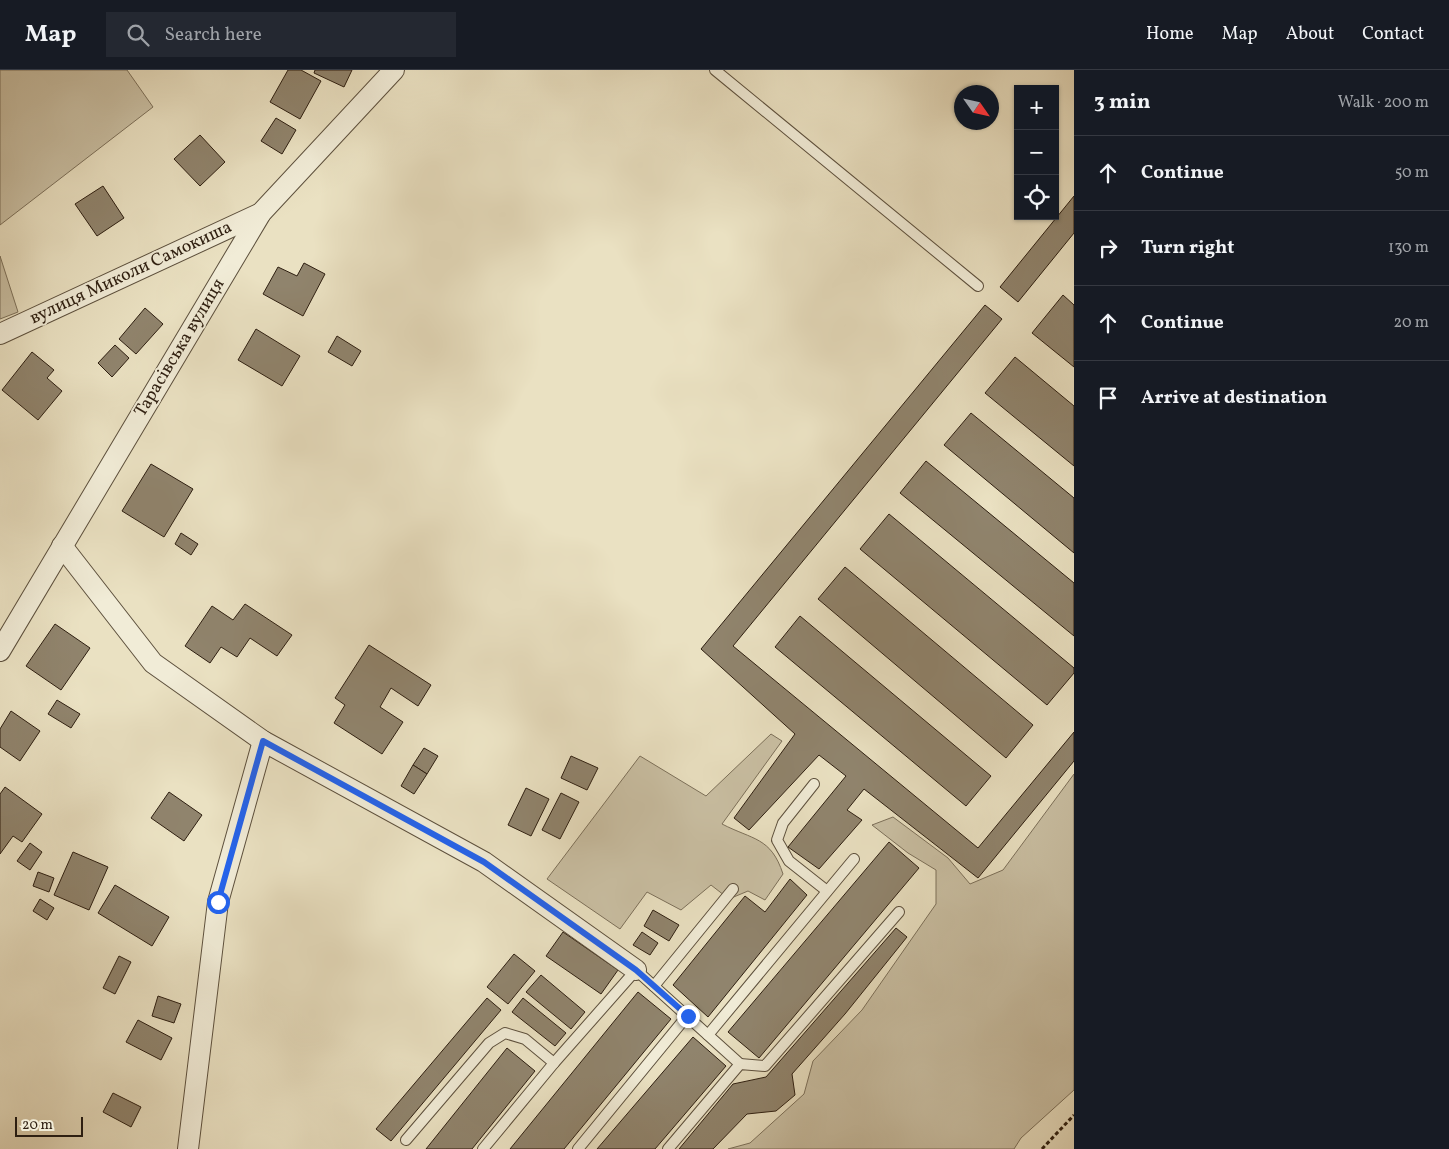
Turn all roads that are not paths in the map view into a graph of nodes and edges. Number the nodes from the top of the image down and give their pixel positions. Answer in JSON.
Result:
{"nodes":[{"id":1,"x":394,"y":70,"type":"edge"},
{"id":2,"x":715,"y":70,"type":"edge"},
{"id":3,"x":261,"y":213,"type":"junction"},
{"id":4,"x":978,"y":286,"type":"dead end"},
{"id":5,"x":0,"y":334,"type":"edge"},
{"id":6,"x":62,"y":546,"type":"junction"},
{"id":7,"x":0,"y":652,"type":"edge"},
{"id":8,"x":263,"y":741,"type":"junction"},
{"id":9,"x":814,"y":784,"type":"dead end"},
{"id":10,"x":854,"y":859,"type":"dead end"},
{"id":11,"x":732,"y":890,"type":"dead end"},
{"id":12,"x":827,"y":891,"type":"junction"},
{"id":13,"x":899,"y":912,"type":"dead end"},
{"id":14,"x":636,"y":970,"type":"junction"},
{"id":15,"x":654,"y":986,"type":"junction"},
{"id":16,"x":688,"y":1016,"type":"junction"},
{"id":17,"x":708,"y":1035,"type":"junction"},
{"id":18,"x":554,"y":1063,"type":"junction"},
{"id":19,"x":740,"y":1064,"type":"junction"},
{"id":20,"x":406,"y":1140,"type":"dead end"},
{"id":21,"x":188,"y":1149,"type":"edge"},
{"id":22,"x":483,"y":1149,"type":"edge"},
{"id":23,"x":578,"y":1149,"type":"edge"},
{"id":24,"x":668,"y":1149,"type":"edge"}],
"edges":[{"from":1,"to":3,"type":"street","name":"Тарасівська вулиця"},
{"from":2,"to":4,"type":"lane"},
{"from":3,"to":5,"type":"street","name":"вулиця Миколи Самокиша"},
{"from":3,"to":6,"type":"street","name":"Тарасівська вулиця"},
{"from":6,"to":7,"type":"street","name":"Тарасівська вулиця"},
{"from":6,"to":8,"type":"street"},
{"from":8,"to":14,"type":"street"},
{"from":8,"to":21,"type":"street"},
{"from":9,"to":12,"type":"lane"},
{"from":10,"to":12,"type":"lane"},
{"from":11,"to":15,"type":"lane"},
{"from":12,"to":17,"type":"lane"},
{"from":13,"to":19,"type":"lane"},
{"from":14,"to":15,"type":"lane"},
{"from":14,"to":18,"type":"lane"},
{"from":15,"to":16,"type":"lane"},
{"from":16,"to":17,"type":"lane"},
{"from":16,"to":23,"type":"lane"},
{"from":17,"to":19,"type":"lane"},
{"from":18,"to":20,"type":"lane"},
{"from":18,"to":22,"type":"lane"},
{"from":19,"to":24,"type":"lane"}]}
